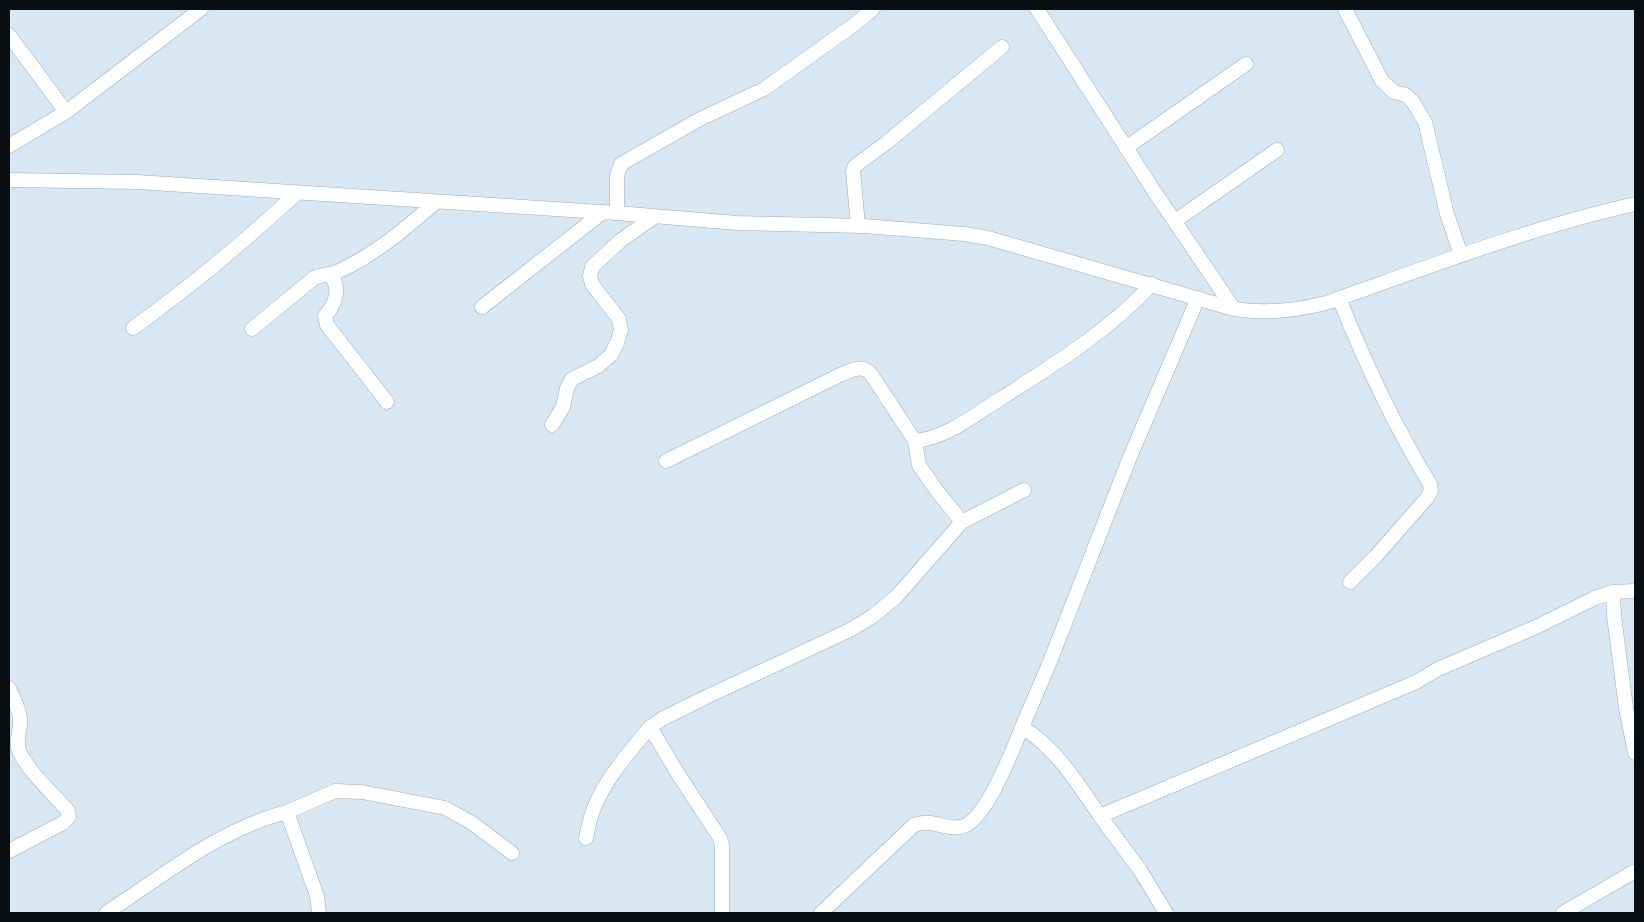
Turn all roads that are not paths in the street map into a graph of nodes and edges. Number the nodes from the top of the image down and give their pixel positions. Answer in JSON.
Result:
{"nodes":[{"id":1,"x":201,"y":9,"type":"edge"},
{"id":2,"x":873,"y":9,"type":"edge"},
{"id":3,"x":1037,"y":9,"type":"edge"},
{"id":4,"x":1345,"y":9,"type":"edge"},
{"id":5,"x":9,"y":36,"type":"edge"},
{"id":6,"x":1002,"y":47,"type":"dead end"},
{"id":7,"x":1246,"y":64,"type":"dead end"},
{"id":8,"x":66,"y":112,"type":"junction"},
{"id":9,"x":9,"y":146,"type":"edge"},
{"id":10,"x":1126,"y":147,"type":"junction"},
{"id":11,"x":1277,"y":150,"type":"dead end"},
{"id":12,"x":9,"y":180,"type":"edge"},
{"id":13,"x":297,"y":193,"type":"junction"},
{"id":14,"x":436,"y":202,"type":"junction"},
{"id":15,"x":1635,"y":204,"type":"edge"},
{"id":16,"x":610,"y":213,"type":"junction"},
{"id":17,"x":654,"y":217,"type":"junction"},
{"id":18,"x":1175,"y":221,"type":"junction"},
{"id":19,"x":858,"y":226,"type":"junction"},
{"id":20,"x":1461,"y":255,"type":"junction"},
{"id":21,"x":331,"y":275,"type":"junction"},
{"id":22,"x":1152,"y":284,"type":"junction"},
{"id":23,"x":1198,"y":298,"type":"junction"},
{"id":24,"x":1339,"y":298,"type":"junction"},
{"id":25,"x":482,"y":307,"type":"dead end"},
{"id":26,"x":1234,"y":309,"type":"junction"},
{"id":27,"x":133,"y":328,"type":"dead end"},
{"id":28,"x":252,"y":330,"type":"dead end"},
{"id":29,"x":387,"y":402,"type":"dead end"},
{"id":30,"x":552,"y":424,"type":"dead end"},
{"id":31,"x":914,"y":441,"type":"junction"},
{"id":32,"x":666,"y":461,"type":"dead end"},
{"id":33,"x":1024,"y":490,"type":"dead end"},
{"id":34,"x":962,"y":522,"type":"junction"},
{"id":35,"x":1350,"y":582,"type":"dead end"},
{"id":36,"x":1635,"y":591,"type":"edge"},
{"id":37,"x":1613,"y":592,"type":"junction"},
{"id":38,"x":9,"y":688,"type":"edge"},
{"id":39,"x":650,"y":726,"type":"junction"},
{"id":40,"x":1022,"y":727,"type":"junction"},
{"id":41,"x":1635,"y":752,"type":"edge"},
{"id":42,"x":287,"y":812,"type":"junction"},
{"id":43,"x":1100,"y":816,"type":"junction"},
{"id":44,"x":586,"y":838,"type":"dead end"},
{"id":45,"x":9,"y":851,"type":"edge"},
{"id":46,"x":512,"y":853,"type":"dead end"},
{"id":47,"x":1635,"y":871,"type":"edge"},
{"id":48,"x":106,"y":913,"type":"edge"},
{"id":49,"x":319,"y":913,"type":"edge"},
{"id":50,"x":722,"y":913,"type":"edge"},
{"id":51,"x":821,"y":913,"type":"edge"},
{"id":52,"x":1166,"y":913,"type":"edge"},
{"id":53,"x":1563,"y":913,"type":"edge"}],
"edges":[{"from":1,"to":8,"type":"street"},
{"from":2,"to":16,"type":"street"},
{"from":3,"to":10,"type":"street"},
{"from":4,"to":20,"type":"street"},
{"from":5,"to":8,"type":"street"},
{"from":6,"to":19,"type":"street"},
{"from":7,"to":10,"type":"street"},
{"from":8,"to":9,"type":"street"},
{"from":10,"to":18,"type":"street"},
{"from":11,"to":18,"type":"street"},
{"from":12,"to":13,"type":"street"},
{"from":13,"to":14,"type":"street"},
{"from":13,"to":27,"type":"street"},
{"from":14,"to":16,"type":"street"},
{"from":14,"to":21,"type":"street"},
{"from":15,"to":20,"type":"street"},
{"from":16,"to":17,"type":"street"},
{"from":16,"to":25,"type":"street"},
{"from":17,"to":19,"type":"street"},
{"from":17,"to":30,"type":"street"},
{"from":18,"to":26,"type":"street"},
{"from":19,"to":22,"type":"street"},
{"from":20,"to":24,"type":"street"},
{"from":21,"to":28,"type":"street"},
{"from":21,"to":29,"type":"street"},
{"from":22,"to":23,"type":"street"},
{"from":22,"to":31,"type":"street"},
{"from":23,"to":26,"type":"street"},
{"from":23,"to":40,"type":"street"},
{"from":24,"to":26,"type":"street"},
{"from":24,"to":35,"type":"street"},
{"from":31,"to":32,"type":"street"},
{"from":31,"to":34,"type":"street"},
{"from":33,"to":34,"type":"street"},
{"from":34,"to":39,"type":"street"},
{"from":36,"to":37,"type":"street"},
{"from":37,"to":41,"type":"street"},
{"from":37,"to":43,"type":"street"},
{"from":38,"to":45,"type":"street"},
{"from":39,"to":44,"type":"street"},
{"from":39,"to":50,"type":"street"},
{"from":40,"to":43,"type":"street"},
{"from":40,"to":51,"type":"street"},
{"from":42,"to":46,"type":"street"},
{"from":42,"to":48,"type":"street"},
{"from":42,"to":49,"type":"street"},
{"from":43,"to":52,"type":"street"},
{"from":47,"to":53,"type":"street"}]}
